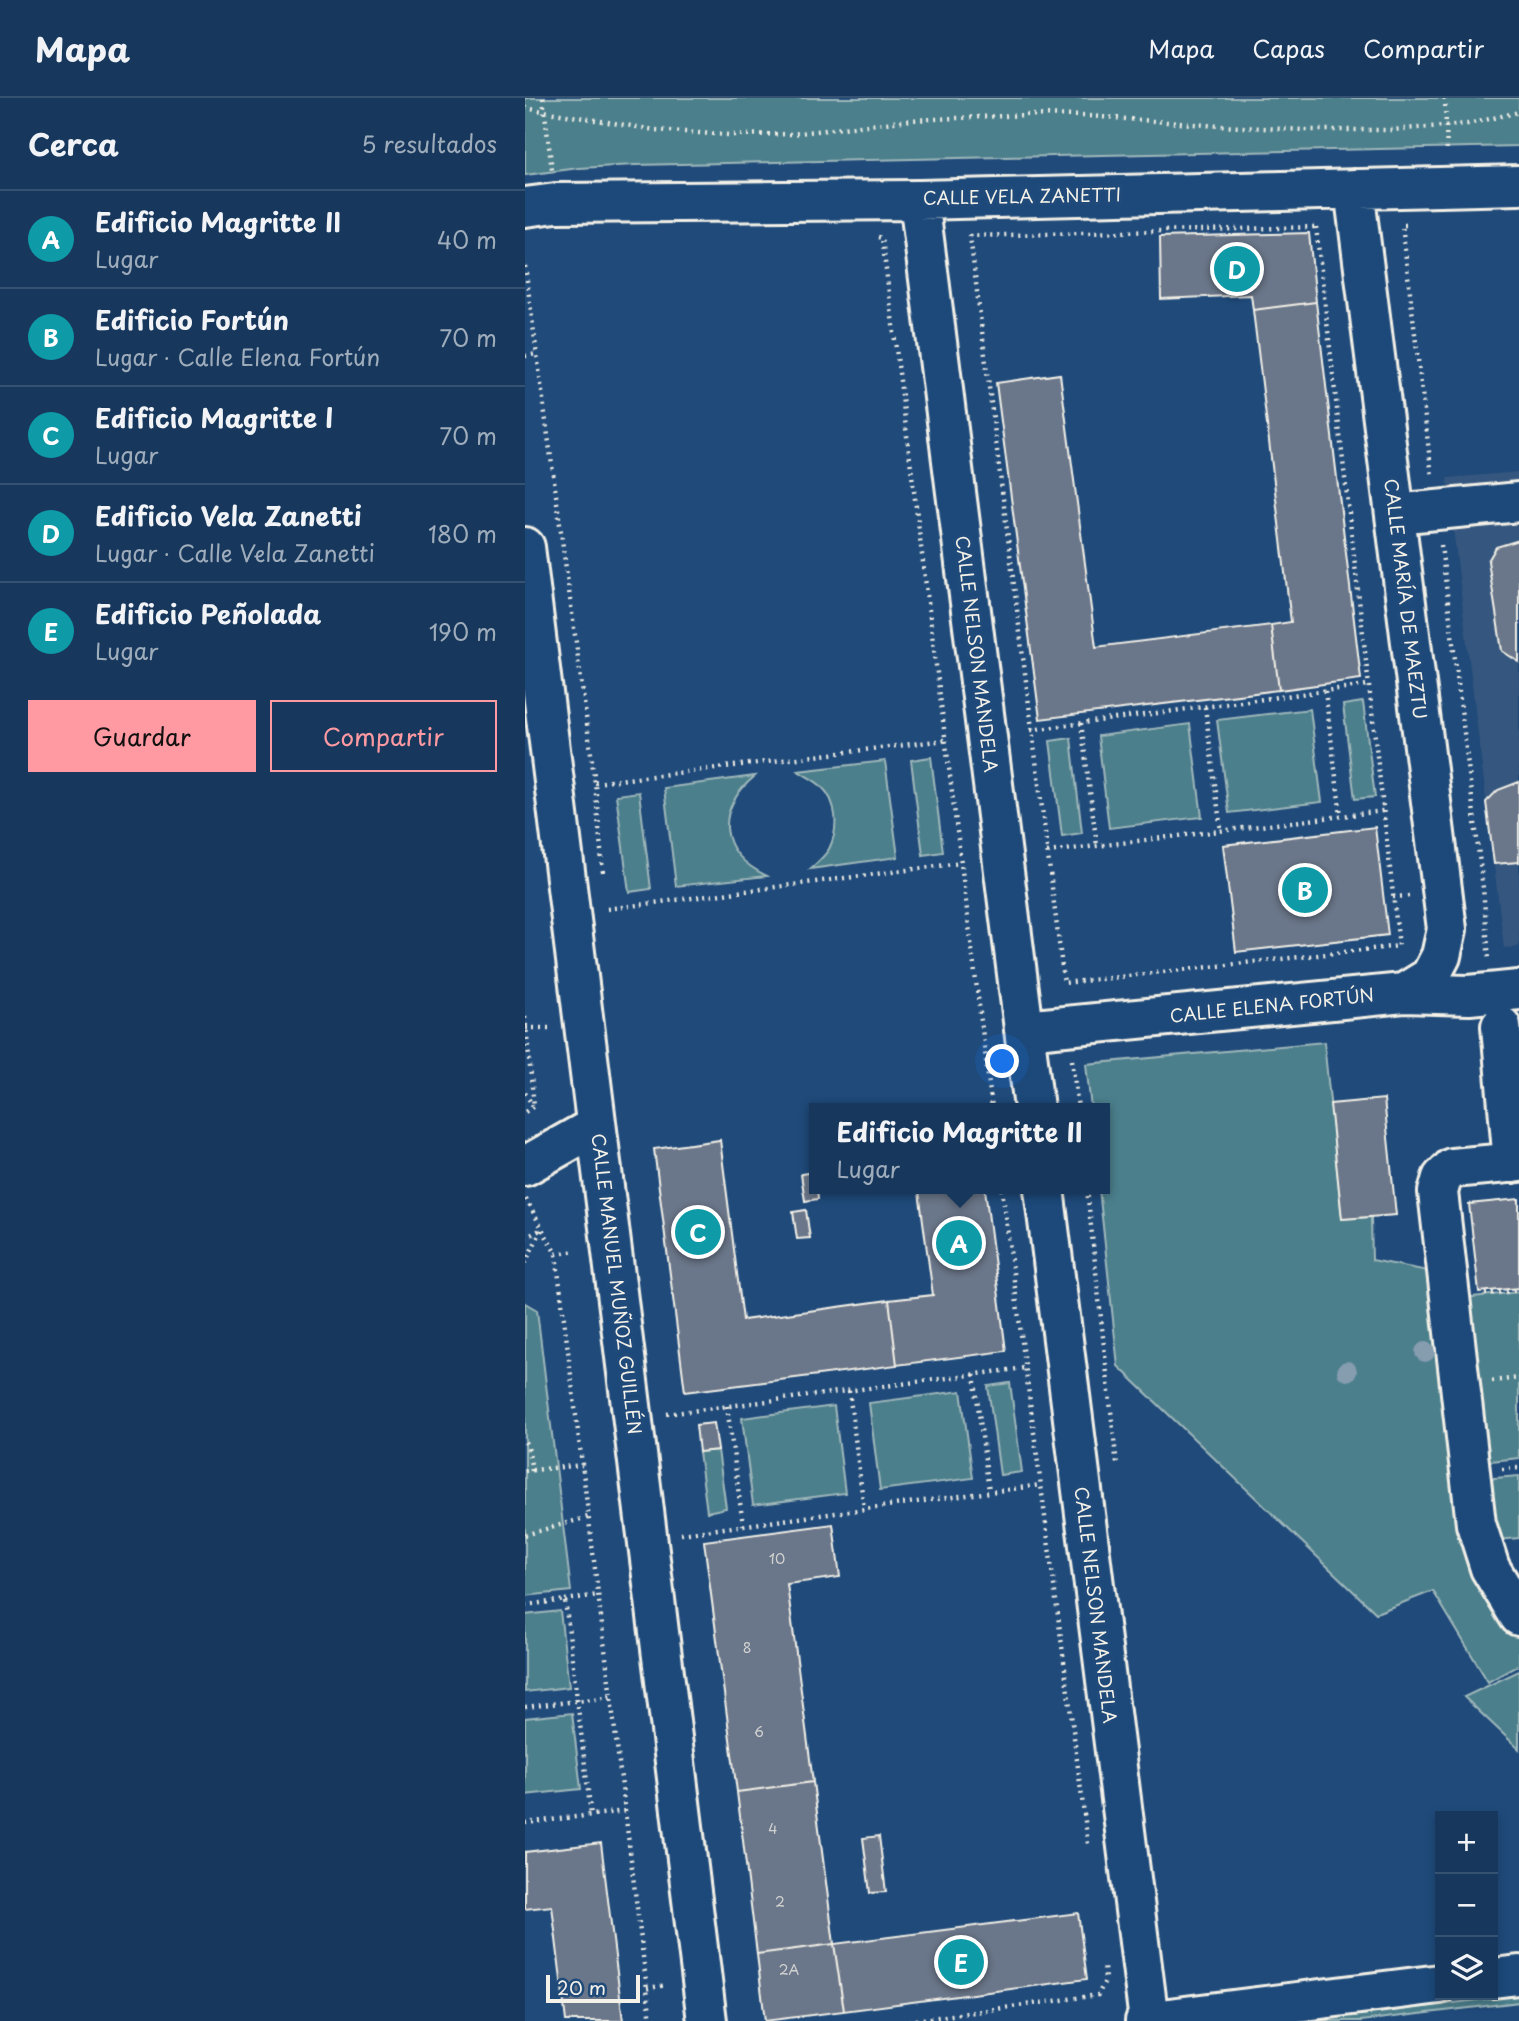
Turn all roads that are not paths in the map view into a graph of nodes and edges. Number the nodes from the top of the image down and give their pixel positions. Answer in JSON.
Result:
{"nodes":[{"id":1,"x":1519,"y":185,"type":"edge"},
{"id":2,"x":1354,"y":189,"type":"junction"},
{"id":3,"x":919,"y":200,"type":"junction"},
{"id":4,"x":525,"y":207,"type":"edge"},
{"id":5,"x":1519,"y":502,"type":"edge"},
{"id":6,"x":1395,"y":514,"type":"junction"},
{"id":7,"x":525,"y":547,"type":"edge"},
{"id":8,"x":1505,"y":980,"type":"edge"},
{"id":9,"x":1405,"y":993,"type":"junction"},
{"id":10,"x":1501,"y":1026,"type":"dead end"},
{"id":11,"x":1024,"y":1030,"type":"junction"},
{"id":12,"x":1033,"y":1103,"type":"edge"},
{"id":13,"x":596,"y":1126,"type":"junction"},
{"id":14,"x":1516,"y":1162,"type":"edge"},
{"id":15,"x":525,"y":1166,"type":"edge"},
{"id":16,"x":1045,"y":1194,"type":"edge"},
{"id":17,"x":1519,"y":1616,"type":"edge"},
{"id":18,"x":1519,"y":1975,"type":"edge"},
{"id":19,"x":1498,"y":1977,"type":"edge"},
{"id":20,"x":1435,"y":1985,"type":"edge"},
{"id":21,"x":707,"y":2021,"type":"edge"},
{"id":22,"x":1147,"y":2021,"type":"edge"}],
"edges":[{"from":1,"to":2,"type":"street","name":"CALLE VELA ZANETTI"},
{"from":2,"to":3,"type":"street","name":"CALLE VELA ZANETTI"},
{"from":2,"to":6,"type":"street","name":"CALLE MARÍA DE MAEZTU"},
{"from":3,"to":4,"type":"street","name":"CALLE VELA ZANETTI"},
{"from":3,"to":11,"type":"street","name":"CALLE NELSON MANDELA"},
{"from":5,"to":6,"type":"street"},
{"from":6,"to":9,"type":"street","name":"CALLE MARÍA DE MAEZTU"},
{"from":7,"to":13,"type":"street","name":"CALLE MANUEL MUÑOZ GUILLÉN"},
{"from":8,"to":9,"type":"street","name":"CALLE ELENA FORTÚN"},
{"from":9,"to":11,"type":"street","name":"CALLE ELENA FORTÚN"},
{"from":10,"to":14,"type":"street"},
{"from":11,"to":12,"type":"street","name":"CALLE NELSON MANDELA"},
{"from":13,"to":15,"type":"street"},
{"from":13,"to":21,"type":"street","name":"CALLE MANUEL MUÑOZ GUILLÉN"},
{"from":14,"to":17,"type":"street"},
{"from":16,"to":22,"type":"street","name":"CALLE NELSON MANDELA"},
{"from":18,"to":19,"type":"street"},
{"from":20,"to":22,"type":"street"}]}
